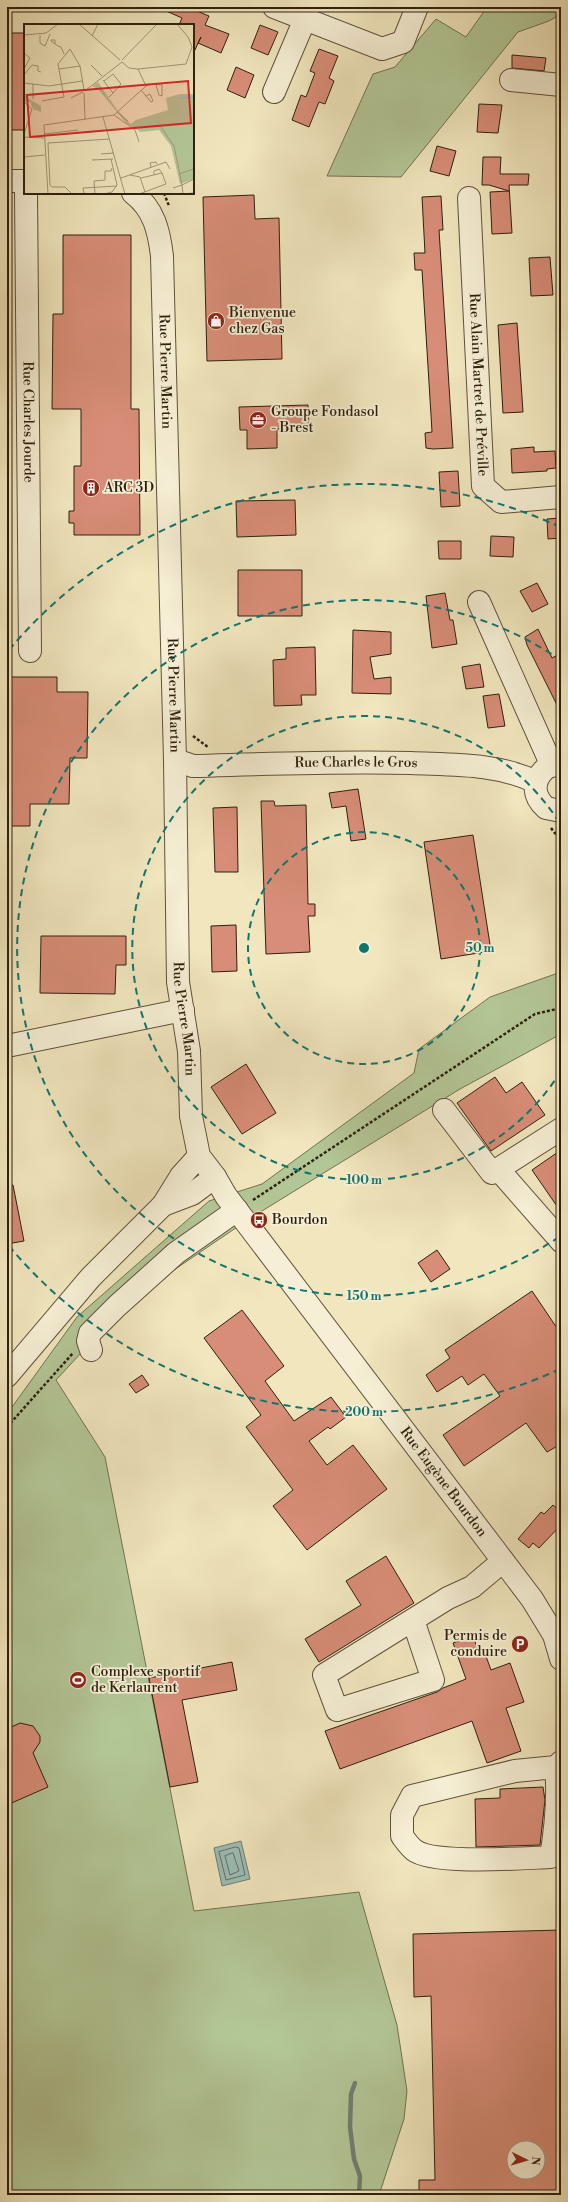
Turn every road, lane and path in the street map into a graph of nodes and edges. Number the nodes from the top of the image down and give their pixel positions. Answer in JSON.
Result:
{"nodes":[{"id":1,"x":276,"y":7,"type":"edge"},
{"id":2,"x":417,"y":7,"type":"edge"},
{"id":3,"x":305,"y":19,"type":"junction"},
{"id":4,"x":511,"y":80,"type":"dead end"},
{"id":5,"x":561,"y":85,"type":"edge"},
{"id":6,"x":274,"y":92,"type":"dead end"},
{"id":7,"x":7,"y":181,"type":"edge"},
{"id":8,"x":24,"y":181,"type":"edge"},
{"id":9,"x":26,"y":194,"type":"edge"},
{"id":10,"x":134,"y":194,"type":"edge"},
{"id":11,"x":164,"y":194,"type":"edge"},
{"id":12,"x":469,"y":198,"type":"dead end"},
{"id":13,"x":169,"y":207,"type":"dead end"},
{"id":14,"x":561,"y":497,"type":"edge"},
{"id":15,"x":479,"y":602,"type":"dead end"},
{"id":16,"x":30,"y":651,"type":"dead end"},
{"id":17,"x":191,"y":735,"type":"dead end"},
{"id":18,"x":213,"y":750,"type":"dead end"},
{"id":19,"x":175,"y":760,"type":"junction"},
{"id":20,"x":556,"y":766,"type":"edge"},
{"id":21,"x":536,"y":782,"type":"junction"},
{"id":22,"x":561,"y":811,"type":"edge"},
{"id":23,"x":561,"y":1008,"type":"edge"},
{"id":24,"x":183,"y":1010,"type":"junction"},
{"id":25,"x":7,"y":1046,"type":"edge"},
{"id":26,"x":444,"y":1110,"type":"dead end"},
{"id":27,"x":561,"y":1129,"type":"edge"},
{"id":28,"x":199,"y":1156,"type":"junction"},
{"id":29,"x":498,"y":1169,"type":"junction"},
{"id":30,"x":215,"y":1177,"type":"junction"},
{"id":31,"x":232,"y":1203,"type":"junction"},
{"id":32,"x":163,"y":1206,"type":"junction"},
{"id":33,"x":561,"y":1241,"type":"edge"},
{"id":34,"x":91,"y":1342,"type":"joint"},
{"id":35,"x":7,"y":1376,"type":"edge"},
{"id":36,"x":7,"y":1428,"type":"edge"},
{"id":37,"x":503,"y":1561,"type":"junction"},
{"id":38,"x":413,"y":1620,"type":"junction"},
{"id":39,"x":558,"y":1633,"type":"edge"},
{"id":40,"x":561,"y":1659,"type":"edge"},
{"id":41,"x":558,"y":1764,"type":"edge"}],
"edges":[{"from":1,"to":3,"type":"street"},
{"from":2,"to":3,"type":"street"},
{"from":3,"to":6,"type":"street"},
{"from":4,"to":5,"type":"street"},
{"from":7,"to":8,"type":"street"},
{"from":9,"to":16,"type":"street","name":"Rue Charles Jourde"},
{"from":10,"to":19,"type":"street","name":"Rue Pierre Martin"},
{"from":11,"to":13,"type":"path"},
{"from":12,"to":14,"type":"street","name":"Rue Alain Martret de Préville"},
{"from":15,"to":20,"type":"street"},
{"from":17,"to":18,"type":"path"},
{"from":19,"to":21,"type":"street","name":"Rue Charles le Gros"},
{"from":19,"to":24,"type":"street","name":"Rue Pierre Martin"},
{"from":20,"to":21,"type":"street"},
{"from":21,"to":22,"type":"street"},
{"from":23,"to":31,"type":"path"},
{"from":24,"to":25,"type":"street"},
{"from":24,"to":28,"type":"street","name":"Rue Pierre Martin"},
{"from":26,"to":29,"type":"street"},
{"from":27,"to":29,"type":"street"},
{"from":28,"to":30,"type":"street","name":"Rue Pierre Martin"},
{"from":28,"to":32,"type":"street"},
{"from":29,"to":33,"type":"street"},
{"from":30,"to":31,"type":"street","name":"Rue Pierre Martin"},
{"from":30,"to":32,"type":"street"},
{"from":31,"to":34,"type":"street"},
{"from":31,"to":37,"type":"street","name":"Rue Eugène Bourdon"},
{"from":32,"to":35,"type":"street"},
{"from":34,"to":36,"type":"path"},
{"from":37,"to":38,"type":"street"},
{"from":37,"to":39,"type":"street","name":"Rue Eugène Bourdon"},
{"from":38,"to":38,"type":"street"},
{"from":39,"to":40,"type":"street","name":"Rue Eugène Bourdon"},
{"from":41,"to":41,"type":"street"}]}
